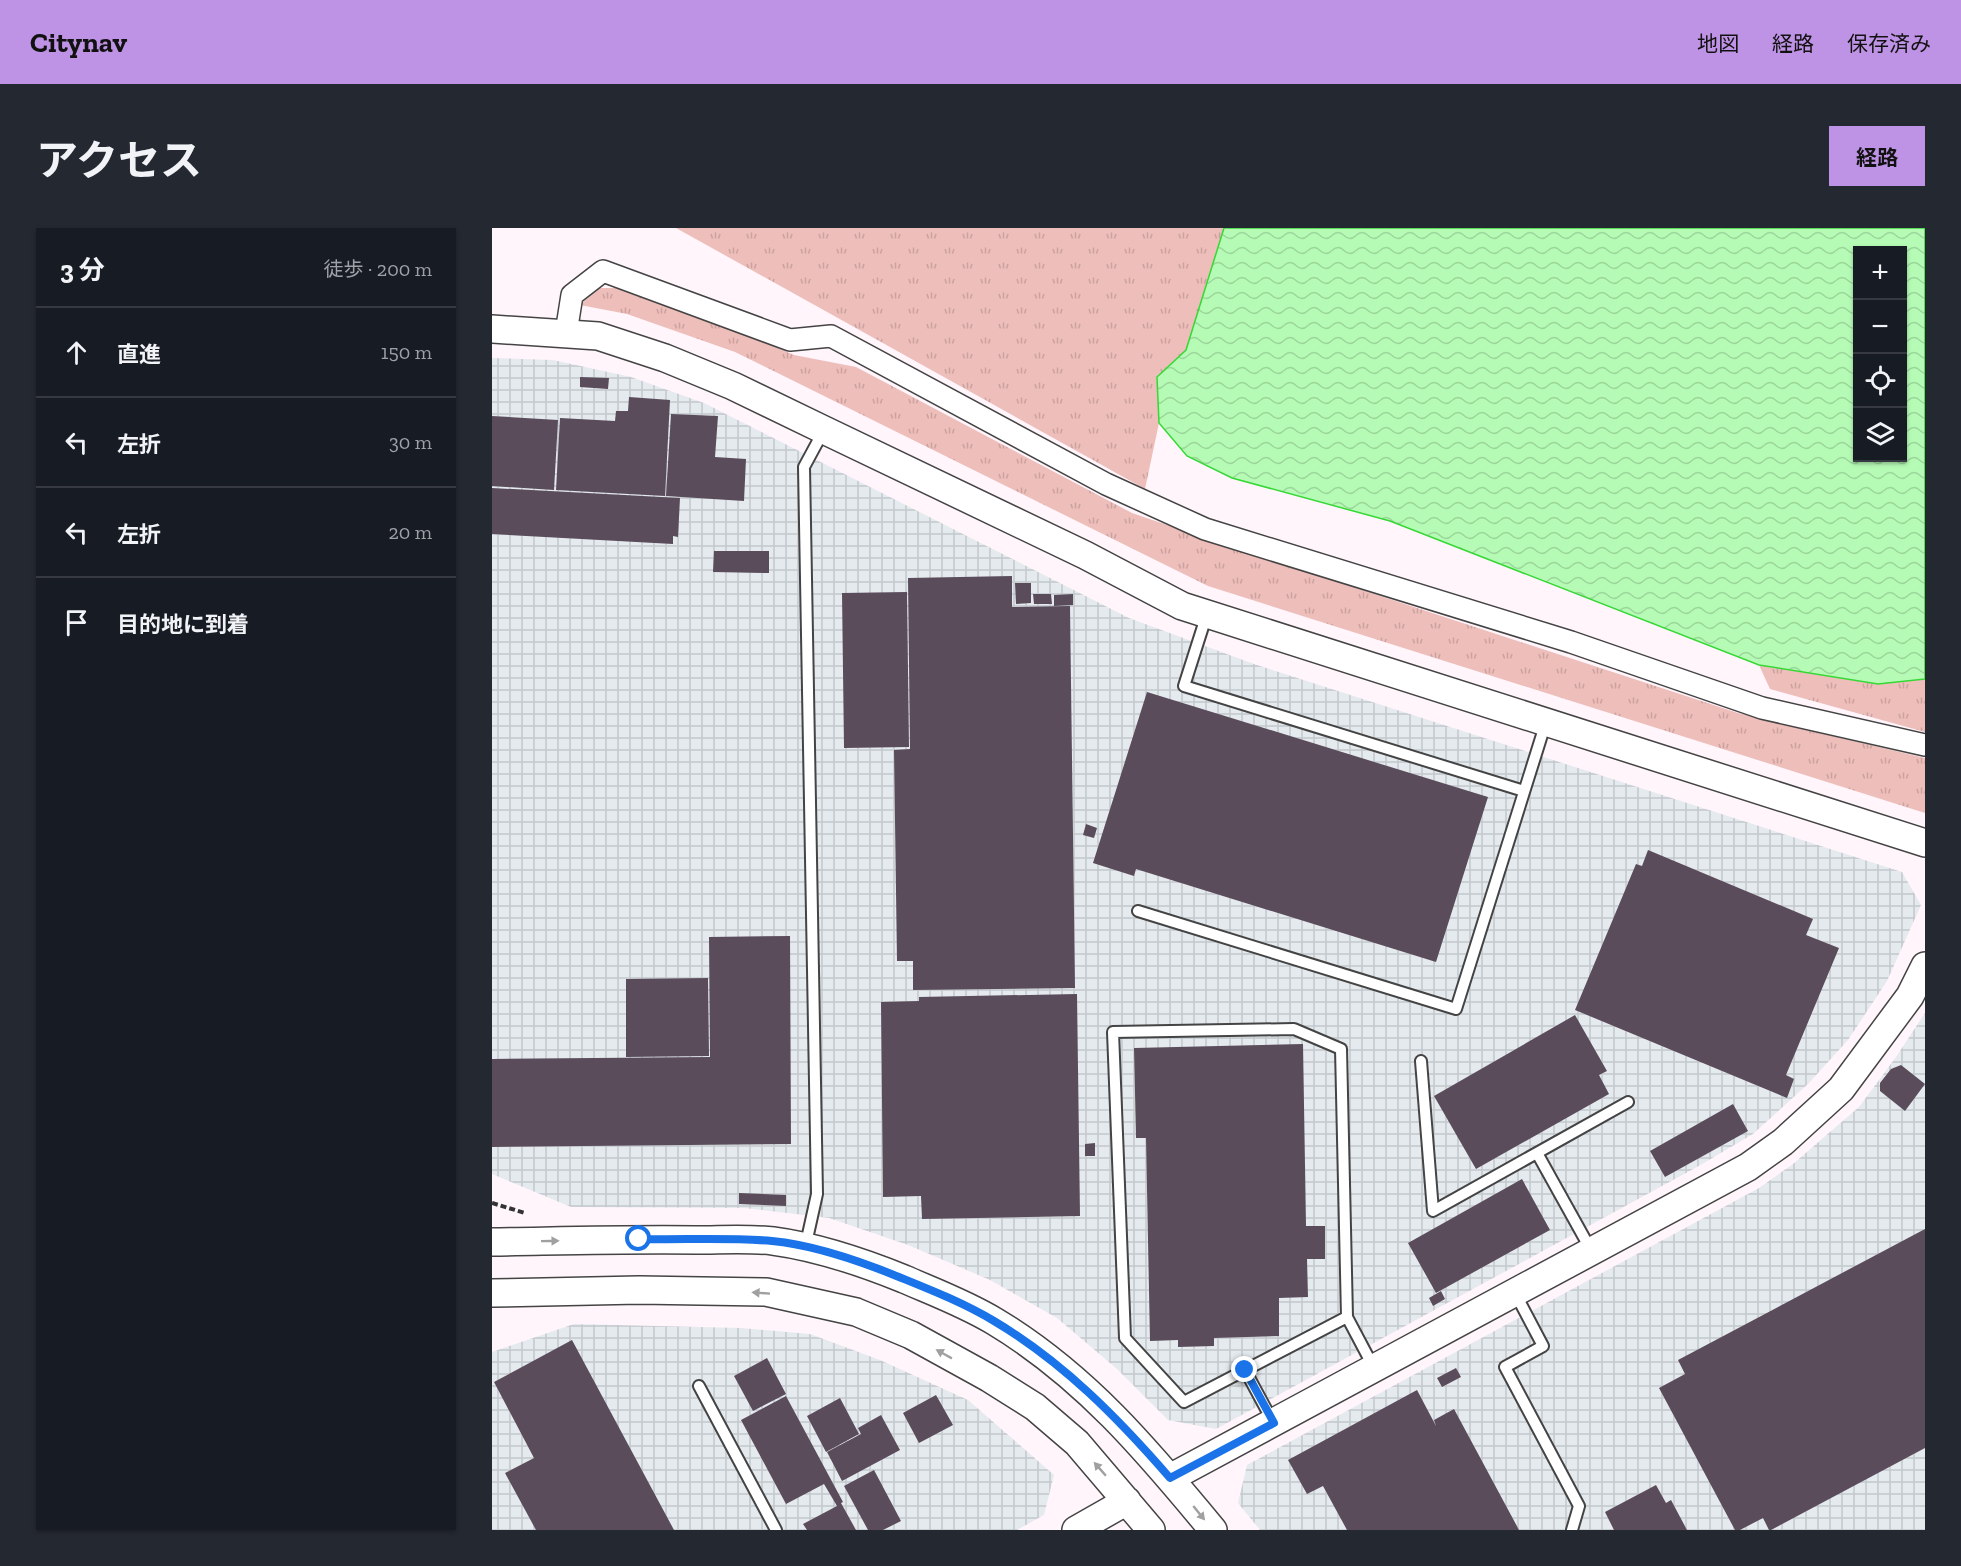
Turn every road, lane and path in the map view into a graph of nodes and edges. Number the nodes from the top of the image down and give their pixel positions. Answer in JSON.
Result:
{"nodes":[{"id":1,"x":492,"y":329,"type":"edge"},
{"id":2,"x":566,"y":333,"type":"junction"},
{"id":3,"x":824,"y":430,"type":"junction"},
{"id":4,"x":1207,"y":614,"type":"junction"},
{"id":5,"x":1546,"y":720,"type":"junction"},
{"id":6,"x":1925,"y":745,"type":"edge"},
{"id":7,"x":1524,"y":791,"type":"junction"},
{"id":8,"x":1925,"y":843,"type":"edge"},
{"id":9,"x":1138,"y":911,"type":"dead end"},
{"id":10,"x":1925,"y":966,"type":"edge"},
{"id":11,"x":1420,"y":1061,"type":"dead end"},
{"id":12,"x":1628,"y":1102,"type":"dead end"},
{"id":13,"x":1537,"y":1153,"type":"junction"},
{"id":14,"x":492,"y":1203,"type":"edge"},
{"id":15,"x":529,"y":1215,"type":"dead end"},
{"id":16,"x":492,"y":1242,"type":"edge"},
{"id":17,"x":805,"y":1248,"type":"junction"},
{"id":18,"x":1592,"y":1251,"type":"junction"},
{"id":19,"x":492,"y":1293,"type":"edge"},
{"id":20,"x":1514,"y":1293,"type":"junction"},
{"id":21,"x":1347,"y":1317,"type":"junction"},
{"id":22,"x":1374,"y":1369,"type":"junction"},
{"id":23,"x":1245,"y":1370,"type":"junction"},
{"id":24,"x":699,"y":1386,"type":"dead end"},
{"id":25,"x":1274,"y":1423,"type":"junction"},
{"id":26,"x":1170,"y":1478,"type":"junction"},
{"id":27,"x":1127,"y":1501,"type":"junction"},
{"id":28,"x":776,"y":1530,"type":"edge"},
{"id":29,"x":1076,"y":1530,"type":"edge"},
{"id":30,"x":1151,"y":1530,"type":"edge"},
{"id":31,"x":1213,"y":1530,"type":"edge"},
{"id":32,"x":1572,"y":1530,"type":"edge"}],
"edges":[{"from":1,"to":2,"type":"street"},
{"from":2,"to":3,"type":"street"},
{"from":2,"to":6,"type":"street"},
{"from":3,"to":4,"type":"street"},
{"from":3,"to":17,"type":"lane"},
{"from":4,"to":5,"type":"street"},
{"from":4,"to":7,"type":"lane"},
{"from":5,"to":7,"type":"lane"},
{"from":5,"to":8,"type":"street"},
{"from":7,"to":9,"type":"lane"},
{"from":10,"to":18,"type":"street"},
{"from":11,"to":13,"type":"lane"},
{"from":12,"to":13,"type":"lane"},
{"from":13,"to":18,"type":"lane"},
{"from":14,"to":15,"type":"path"},
{"from":16,"to":17,"type":"street","one_way":true},
{"from":17,"to":26,"type":"street"},
{"from":18,"to":20,"type":"street"},
{"from":27,"to":19,"type":"street","one_way":true},
{"from":20,"to":22,"type":"street"},
{"from":20,"to":32,"type":"lane"},
{"from":21,"to":22,"type":"lane"},
{"from":21,"to":23,"type":"lane"},
{"from":21,"to":23,"type":"lane"},
{"from":22,"to":25,"type":"street"},
{"from":23,"to":25,"type":"lane"},
{"from":24,"to":28,"type":"lane"},
{"from":25,"to":26,"type":"street"},
{"from":26,"to":31,"type":"street","one_way":true},
{"from":27,"to":29,"type":"street"},
{"from":27,"to":30,"type":"street"}]}
